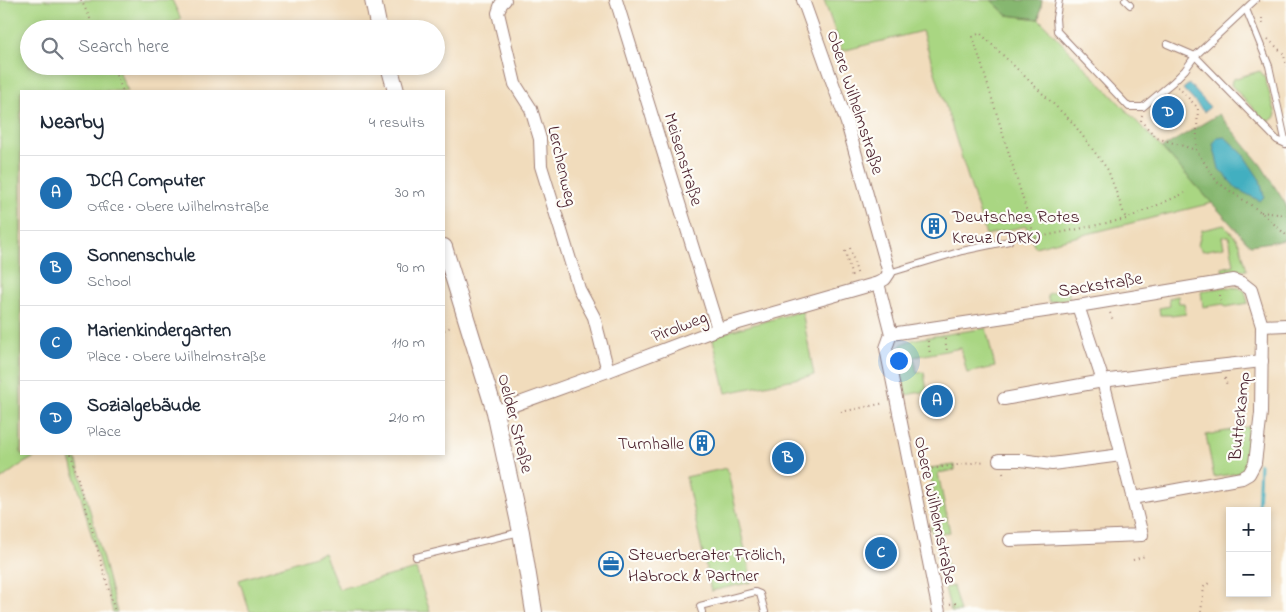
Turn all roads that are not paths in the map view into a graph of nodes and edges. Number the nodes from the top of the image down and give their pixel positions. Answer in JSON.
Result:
{"nodes":[{"id":1,"x":373,"y":0,"type":"edge"},
{"id":2,"x":505,"y":0,"type":"edge"},
{"id":3,"x":616,"y":0,"type":"edge"},
{"id":4,"x":803,"y":0,"type":"edge"},
{"id":5,"x":1059,"y":0,"type":"edge"},
{"id":6,"x":1255,"y":0,"type":"edge"},
{"id":7,"x":1246,"y":9,"type":"junction"},
{"id":8,"x":377,"y":20,"type":"edge"},
{"id":9,"x":1167,"y":44,"type":"dead end"},
{"id":10,"x":1195,"y":56,"type":"junction"},
{"id":11,"x":392,"y":75,"type":"edge"},
{"id":12,"x":396,"y":90,"type":"edge"},
{"id":13,"x":1286,"y":144,"type":"edge"},
{"id":14,"x":1009,"y":241,"type":"road end"},
{"id":15,"x":445,"y":250,"type":"edge"},
{"id":16,"x":889,"y":273,"type":"junction"},
{"id":17,"x":878,"y":283,"type":"junction"},
{"id":18,"x":1078,"y":306,"type":"junction"},
{"id":19,"x":1286,"y":325,"type":"edge"},
{"id":20,"x":1262,"y":326,"type":"junction"},
{"id":21,"x":718,"y":329,"type":"junction"},
{"id":22,"x":891,"y":334,"type":"junction"},
{"id":23,"x":1262,"y":361,"type":"junction"},
{"id":24,"x":608,"y":371,"type":"junction"},
{"id":25,"x":1103,"y":381,"type":"junction"},
{"id":26,"x":1004,"y":399,"type":"dead end"},
{"id":27,"x":495,"y":412,"type":"junction"},
{"id":28,"x":1121,"y":454,"type":"junction"},
{"id":29,"x":999,"y":460,"type":"road end"},
{"id":30,"x":1133,"y":498,"type":"junction"},
{"id":31,"x":521,"y":532,"type":"junction"},
{"id":32,"x":1010,"y":540,"type":"dead end"},
{"id":33,"x":416,"y":557,"type":"dead end"},
{"id":34,"x":534,"y":612,"type":"edge"},
{"id":35,"x":702,"y":612,"type":"edge"},
{"id":36,"x":765,"y":612,"type":"edge"},
{"id":37,"x":939,"y":612,"type":"edge"}],
"edges":[{"from":1,"to":8,"type":"street"},
{"from":2,"to":24,"type":"street","name":"Lerchenweg"},
{"from":3,"to":21,"type":"street","name":"Meisenstraße"},
{"from":4,"to":16,"type":"street","name":"Obere Wilhelmstraße"},
{"from":5,"to":10,"type":"lane"},
{"from":6,"to":7,"type":"lane"},
{"from":7,"to":10,"type":"lane"},
{"from":7,"to":13,"type":"lane"},
{"from":9,"to":10,"type":"lane"},
{"from":10,"to":13,"type":"lane"},
{"from":11,"to":12,"type":"street"},
{"from":14,"to":16,"type":"lane"},
{"from":15,"to":27,"type":"street","name":"Oelder Straße"},
{"from":16,"to":17,"type":"street"},
{"from":17,"to":21,"type":"street","name":"Pirolweg"},
{"from":17,"to":22,"type":"street","name":"Obere Wilhelmstraße"},
{"from":18,"to":20,"type":"street","name":"Sackstraße"},
{"from":18,"to":22,"type":"street","name":"Sackstraße"},
{"from":18,"to":25,"type":"street"},
{"from":19,"to":20,"type":"street"},
{"from":20,"to":23,"type":"street","name":"Butterkamp"},
{"from":21,"to":24,"type":"street","name":"Pirolweg"},
{"from":22,"to":37,"type":"street","name":"Obere Wilhelmstraße"},
{"from":23,"to":25,"type":"street","name":"Butterkamp"},
{"from":23,"to":30,"type":"street","name":"Butterkamp"},
{"from":24,"to":27,"type":"street","name":"Pirolweg"},
{"from":25,"to":26,"type":"street","name":"Butterkamp"},
{"from":25,"to":28,"type":"street"},
{"from":27,"to":31,"type":"street","name":"Oelder Straße"},
{"from":28,"to":29,"type":"street"},
{"from":28,"to":30,"type":"street"},
{"from":30,"to":32,"type":"street"},
{"from":31,"to":33,"type":"lane"},
{"from":31,"to":34,"type":"street","name":"Oelder Straße"},
{"from":35,"to":36,"type":"lane"}]}
